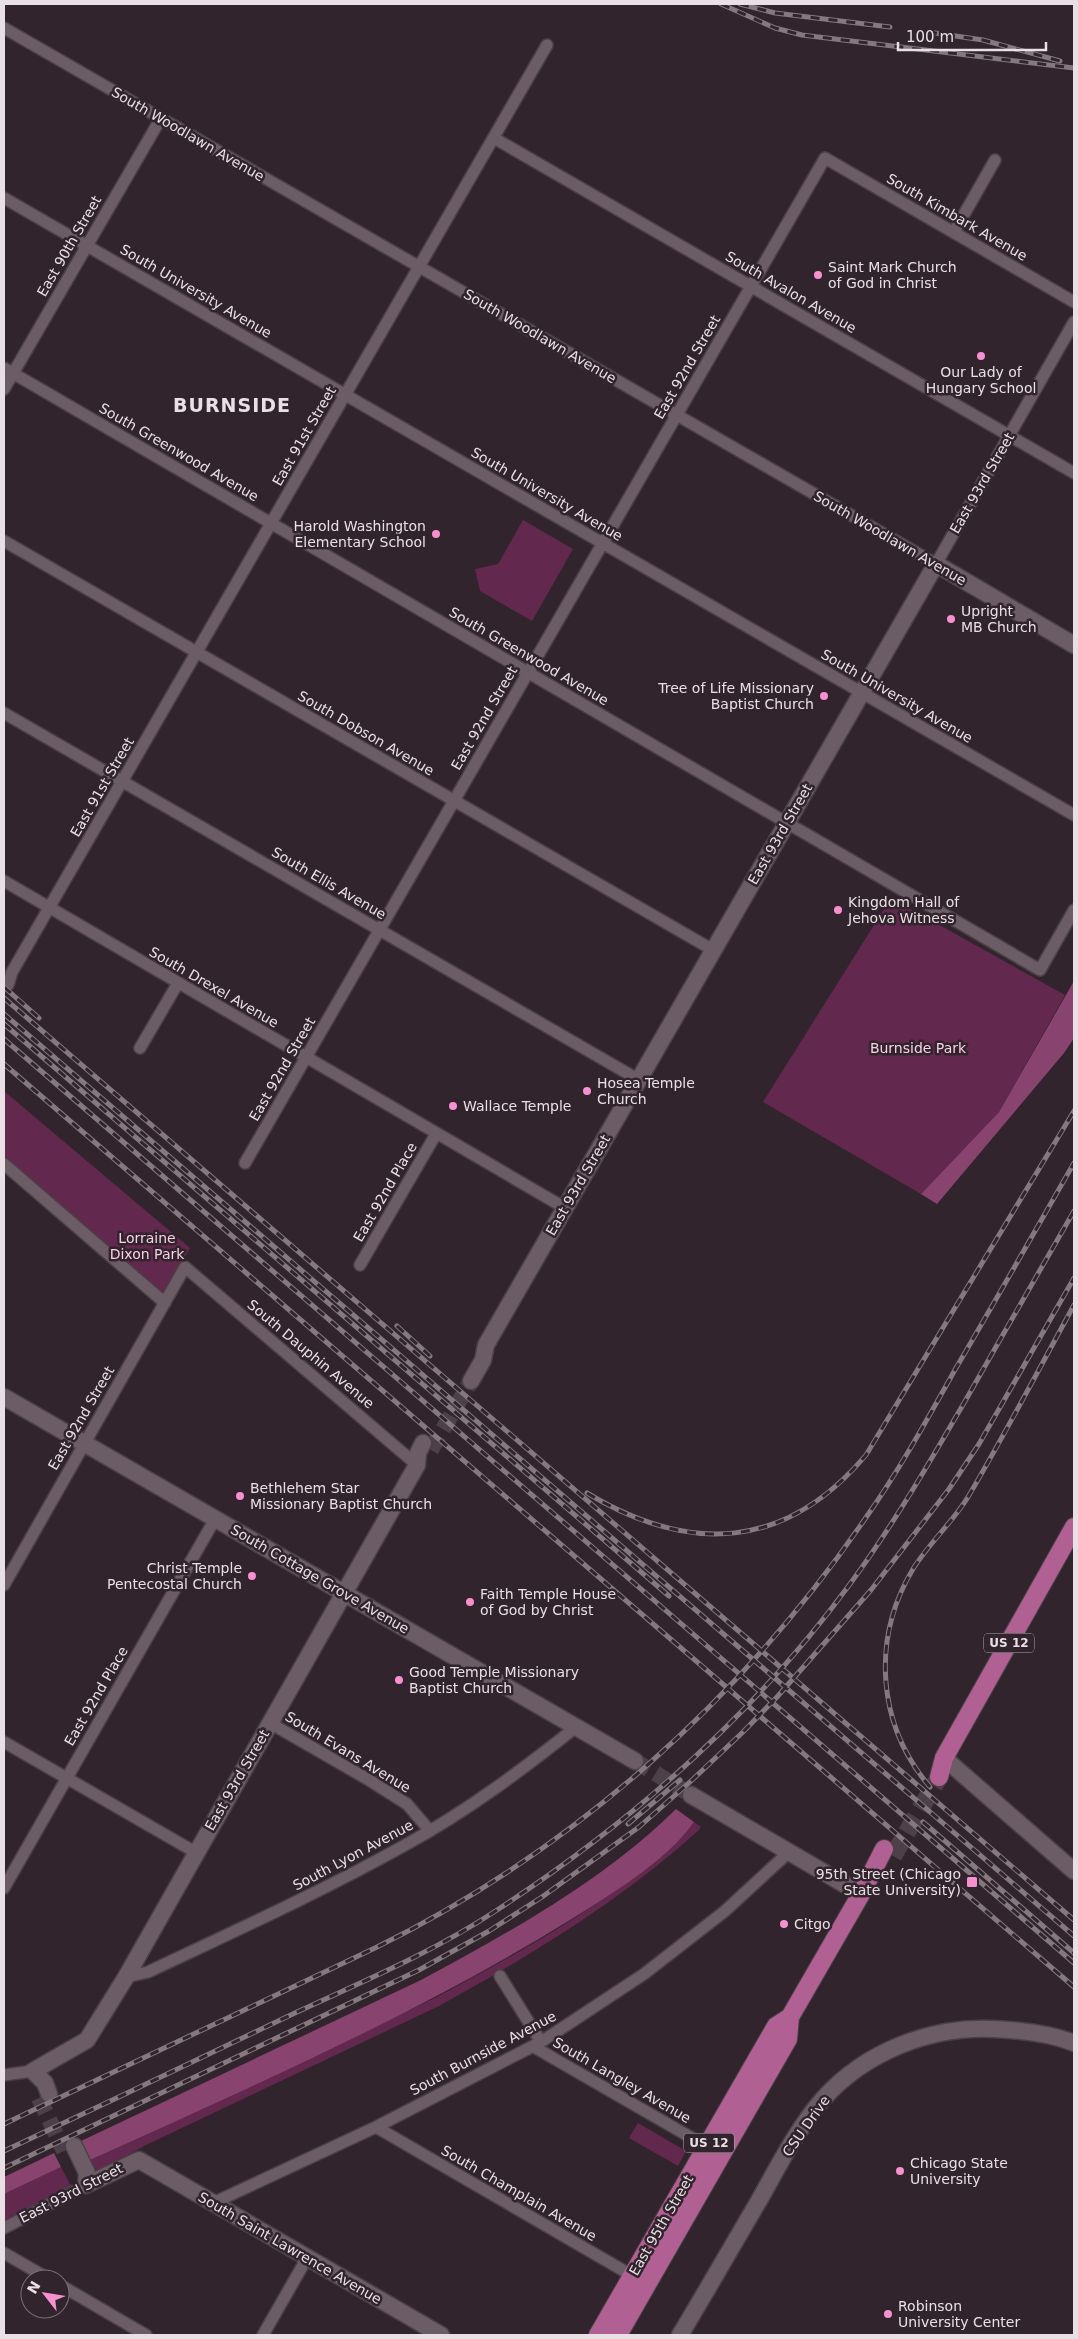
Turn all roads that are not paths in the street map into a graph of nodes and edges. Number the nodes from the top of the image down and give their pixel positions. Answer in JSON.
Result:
{"nodes":[{"id":1,"x":4,"y":28,"type":"edge"},
{"id":2,"x":547,"y":45,"type":"dead end"},
{"id":3,"x":161,"y":118,"type":"junction"},
{"id":4,"x":494,"y":138,"type":"junction"},
{"id":5,"x":824,"y":158,"type":"joint"},
{"id":6,"x":995,"y":160,"type":"dead end"},
{"id":7,"x":4,"y":198,"type":"edge"},
{"id":8,"x":954,"y":232,"type":"junction"},
{"id":9,"x":87,"y":245,"type":"junction"},
{"id":10,"x":419,"y":266,"type":"junction"},
{"id":11,"x":751,"y":286,"type":"junction"},
{"id":12,"x":1074,"y":302,"type":"edge"},
{"id":13,"x":1074,"y":322,"type":"edge"},
{"id":14,"x":8,"y":371,"type":"edge"},
{"id":15,"x":4,"y":389,"type":"edge"},
{"id":16,"x":345,"y":395,"type":"junction"},
{"id":17,"x":677,"y":414,"type":"junction"},
{"id":18,"x":1009,"y":435,"type":"junction"},
{"id":19,"x":1074,"y":473,"type":"edge"},
{"id":20,"x":271,"y":523,"type":"junction"},
{"id":21,"x":4,"y":541,"type":"edge"},
{"id":22,"x":602,"y":543,"type":"junction"},
{"id":23,"x":936,"y":564,"type":"junction"},
{"id":24,"x":1074,"y":645,"type":"edge"},
{"id":25,"x":197,"y":652,"type":"junction"},
{"id":26,"x":528,"y":672,"type":"junction"},
{"id":27,"x":861,"y":693,"type":"junction"},
{"id":28,"x":4,"y":713,"type":"edge"},
{"id":29,"x":122,"y":781,"type":"junction"},
{"id":30,"x":454,"y":801,"type":"junction"},
{"id":31,"x":1074,"y":815,"type":"edge"},
{"id":32,"x":786,"y":823,"type":"junction"},
{"id":33,"x":4,"y":881,"type":"edge"},
{"id":34,"x":49,"y":908,"type":"junction"},
{"id":35,"x":1074,"y":910,"type":"edge"},
{"id":36,"x":379,"y":930,"type":"junction"},
{"id":37,"x":713,"y":950,"type":"junction"},
{"id":38,"x":8,"y":978,"type":"edge"},
{"id":39,"x":178,"y":983,"type":"junction"},
{"id":40,"x":140,"y":1048,"type":"dead end"},
{"id":41,"x":306,"y":1058,"type":"junction"},
{"id":42,"x":639,"y":1080,"type":"junction"},
{"id":43,"x":436,"y":1134,"type":"junction"},
{"id":44,"x":245,"y":1162,"type":"dead end"},
{"id":45,"x":4,"y":1164,"type":"edge"},
{"id":46,"x":565,"y":1208,"type":"junction"},
{"id":47,"x":360,"y":1265,"type":"dead end"},
{"id":48,"x":185,"y":1267,"type":"joint"},
{"id":49,"x":165,"y":1302,"type":"junction"},
{"id":50,"x":467,"y":1378,"type":"tunnel mouth"},
{"id":51,"x":4,"y":1397,"type":"edge"},
{"id":52,"x":84,"y":1444,"type":"junction"},
{"id":53,"x":427,"y":1447,"type":"tunnel mouth"},
{"id":54,"x":417,"y":1465,"type":"junction"},
{"id":55,"x":215,"y":1519,"type":"junction"},
{"id":56,"x":1074,"y":1527,"type":"edge"},
{"id":57,"x":4,"y":1584,"type":"edge"},
{"id":58,"x":344,"y":1593,"type":"junction"},
{"id":59,"x":270,"y":1723,"type":"junction"},
{"id":60,"x":576,"y":1727,"type":"junction"},
{"id":61,"x":4,"y":1742,"type":"edge"},
{"id":62,"x":944,"y":1758,"type":"junction"},
{"id":63,"x":636,"y":1762,"type":"tunnel mouth"},
{"id":64,"x":934,"y":1774,"type":"tunnel mouth"},
{"id":65,"x":67,"y":1778,"type":"junction"},
{"id":66,"x":691,"y":1795,"type":"tunnel mouth"},
{"id":67,"x":430,"y":1831,"type":"junction"},
{"id":68,"x":195,"y":1852,"type":"junction"},
{"id":69,"x":789,"y":1852,"type":"junction"},
{"id":70,"x":889,"y":1852,"type":"tunnel mouth"},
{"id":71,"x":1074,"y":1871,"type":"edge"},
{"id":72,"x":4,"y":1888,"type":"edge"},
{"id":73,"x":861,"y":1894,"type":"junction"},
{"id":74,"x":500,"y":1976,"type":"dead end"},
{"id":75,"x":126,"y":1977,"type":"junction"},
{"id":76,"x":1074,"y":2043,"type":"edge"},
{"id":77,"x":537,"y":2044,"type":"junction"},
{"id":78,"x":33,"y":2072,"type":"junction"},
{"id":79,"x":4,"y":2075,"type":"edge"},
{"id":80,"x":44,"y":2096,"type":"tunnel mouth"},
{"id":81,"x":376,"y":2127,"type":"junction"},
{"id":82,"x":69,"y":2148,"type":"tunnel mouth"},
{"id":83,"x":714,"y":2150,"type":"junction"},
{"id":84,"x":139,"y":2160,"type":"joint"},
{"id":85,"x":86,"y":2185,"type":"junction"},
{"id":86,"x":213,"y":2203,"type":"junction"},
{"id":87,"x":4,"y":2228,"type":"edge"},
{"id":88,"x":4,"y":2253,"type":"edge"},
{"id":89,"x":307,"y":2258,"type":"junction"},
{"id":90,"x":32,"y":2269,"type":"edge"},
{"id":91,"x":632,"y":2276,"type":"junction"},
{"id":92,"x":648,"y":2284,"type":"junction"},
{"id":93,"x":70,"y":2291,"type":"edge"},
{"id":94,"x":146,"y":2335,"type":"edge"},
{"id":95,"x":263,"y":2335,"type":"edge"},
{"id":96,"x":441,"y":2335,"type":"edge"},
{"id":97,"x":598,"y":2335,"type":"edge"},
{"id":98,"x":618,"y":2335,"type":"edge"},
{"id":99,"x":680,"y":2335,"type":"edge"}],
"edges":[{"from":1,"to":3,"type":"street","name":"South Woodlawn Avenue"},
{"from":2,"to":4,"type":"street","name":"East 91st Street"},
{"from":3,"to":9,"type":"street","name":"East 90th Street"},
{"from":3,"to":10,"type":"street","name":"South Woodlawn Avenue"},
{"from":4,"to":10,"type":"street","name":"East 91st Street"},
{"from":4,"to":11,"type":"street","name":"South Avalon Avenue"},
{"from":5,"to":8,"type":"street","name":"South Kimbark Avenue"},
{"from":5,"to":11,"type":"street","name":"East 92nd Street"},
{"from":6,"to":8,"type":"street"},
{"from":7,"to":9,"type":"street","name":"South University Avenue"},
{"from":8,"to":12,"type":"street","name":"South Kimbark Avenue"},
{"from":9,"to":14,"type":"street","name":"East 90th Street"},
{"from":9,"to":16,"type":"street","name":"South University Avenue"},
{"from":10,"to":16,"type":"street","name":"East 91st Street"},
{"from":10,"to":17,"type":"street","name":"South Woodlawn Avenue"},
{"from":11,"to":17,"type":"street","name":"East 92nd Street"},
{"from":11,"to":18,"type":"street","name":"South Avalon Avenue"},
{"from":13,"to":18,"type":"street","name":"East 93rd Street"},
{"from":14,"to":15,"type":"street","name":"East 90th Street"},
{"from":14,"to":20,"type":"street","name":"South Greenwood Avenue"},
{"from":16,"to":20,"type":"street","name":"East 91st Street"},
{"from":16,"to":22,"type":"street","name":"South University Avenue"},
{"from":17,"to":22,"type":"street","name":"East 92nd Street"},
{"from":17,"to":23,"type":"street","name":"South Woodlawn Avenue"},
{"from":18,"to":19,"type":"street","name":"South Avalon Avenue"},
{"from":18,"to":23,"type":"street","name":"East 93rd Street"},
{"from":20,"to":25,"type":"street","name":"East 91st Street"},
{"from":20,"to":26,"type":"street","name":"South Greenwood Avenue"},
{"from":21,"to":25,"type":"street","name":"South Dobson Avenue"},
{"from":22,"to":26,"type":"street","name":"East 92nd Street"},
{"from":22,"to":27,"type":"street","name":"South University Avenue"},
{"from":23,"to":24,"type":"street","name":"South Woodlawn Avenue"},
{"from":23,"to":27,"type":"street","name":"East 93rd Street"},
{"from":25,"to":29,"type":"street","name":"East 91st Street"},
{"from":25,"to":30,"type":"street","name":"South Dobson Avenue"},
{"from":26,"to":30,"type":"street","name":"East 92nd Street"},
{"from":26,"to":32,"type":"street","name":"South Greenwood Avenue"},
{"from":27,"to":31,"type":"street","name":"South University Avenue"},
{"from":27,"to":32,"type":"street","name":"East 93rd Street"},
{"from":28,"to":29,"type":"street","name":"South Ellis Avenue"},
{"from":29,"to":34,"type":"street","name":"East 91st Street"},
{"from":29,"to":36,"type":"street","name":"South Ellis Avenue"},
{"from":30,"to":36,"type":"street","name":"East 92nd Street"},
{"from":30,"to":37,"type":"street","name":"South Dobson Avenue"},
{"from":32,"to":35,"type":"street","name":"South Greenwood Avenue"},
{"from":32,"to":37,"type":"street","name":"East 93rd Street"},
{"from":33,"to":34,"type":"street","name":"South Drexel Avenue"},
{"from":34,"to":38,"type":"street","name":"East 91st Street"},
{"from":34,"to":39,"type":"street","name":"South Drexel Avenue"},
{"from":36,"to":41,"type":"street","name":"East 92nd Street"},
{"from":36,"to":42,"type":"street","name":"South Ellis Avenue"},
{"from":37,"to":42,"type":"street","name":"East 93rd Street"},
{"from":39,"to":40,"type":"street"},
{"from":39,"to":41,"type":"street","name":"South Drexel Avenue"},
{"from":41,"to":43,"type":"street","name":"South Drexel Avenue"},
{"from":41,"to":44,"type":"street","name":"East 92nd Street"},
{"from":42,"to":46,"type":"street","name":"East 93rd Street"},
{"from":43,"to":46,"type":"street","name":"South Drexel Avenue"},
{"from":43,"to":47,"type":"street","name":"East 92nd Place"},
{"from":45,"to":49,"type":"street"},
{"from":46,"to":50,"type":"street","name":"East 93rd Street"},
{"from":48,"to":49,"type":"street","name":"East 92nd Street"},
{"from":48,"to":54,"type":"street","name":"South Dauphin Avenue"},
{"from":49,"to":52,"type":"street","name":"East 92nd Street"},
{"from":51,"to":52,"type":"street","name":"South Cottage Grove Avenue"},
{"from":52,"to":55,"type":"street","name":"South Cottage Grove Avenue"},
{"from":52,"to":57,"type":"street","name":"East 92nd Street"},
{"from":53,"to":54,"type":"street","name":"East 93rd Street"},
{"from":54,"to":58,"type":"street","name":"East 93rd Street"},
{"from":55,"to":58,"type":"street","name":"South Cottage Grove Avenue"},
{"from":55,"to":65,"type":"street","name":"East 92nd Place"},
{"from":56,"to":62,"type":"main road","number":"US 12"},
{"from":58,"to":59,"type":"street","name":"East 93rd Street"},
{"from":58,"to":60,"type":"street","name":"South Cottage Grove Avenue"},
{"from":59,"to":67,"type":"street","name":"South Evans Avenue"},
{"from":59,"to":68,"type":"street","name":"East 93rd Street"},
{"from":60,"to":63,"type":"street","name":"South Cottage Grove Avenue"},
{"from":60,"to":67,"type":"street","name":"South Lyon Avenue"},
{"from":61,"to":65,"type":"street"},
{"from":62,"to":64,"type":"main road","number":"US 12"},
{"from":62,"to":71,"type":"street"},
{"from":65,"to":68,"type":"street"},
{"from":65,"to":72,"type":"street","name":"East 92nd Place"},
{"from":66,"to":69,"type":"street"},
{"from":67,"to":75,"type":"street","name":"South Lyon Avenue"},
{"from":68,"to":75,"type":"street","name":"East 93rd Street"},
{"from":69,"to":73,"type":"street"},
{"from":69,"to":77,"type":"street","name":"South Burnside Avenue"},
{"from":70,"to":73,"type":"main road","name":"East 95th Street","number":"US 12"},
{"from":73,"to":83,"type":"main road","name":"East 95th Street","number":"US 12"},
{"from":74,"to":77,"type":"street","name":"South Langley Avenue"},
{"from":75,"to":78,"type":"street","name":"East 93rd Street"},
{"from":76,"to":99,"type":"street","name":"CSU Drive"},
{"from":77,"to":81,"type":"street","name":"South Burnside Avenue"},
{"from":77,"to":83,"type":"street","name":"South Langley Avenue"},
{"from":78,"to":79,"type":"street"},
{"from":78,"to":80,"type":"street"},
{"from":81,"to":86,"type":"street","name":"South Burnside Avenue"},
{"from":81,"to":91,"type":"street","name":"South Champlain Avenue"},
{"from":82,"to":85,"type":"street"},
{"from":83,"to":91,"type":"main road","name":"East 95th Street","number":"US 12"},
{"from":83,"to":92,"type":"main road","name":"East 95th Street","number":"US 12"},
{"from":84,"to":85,"type":"street","name":"East 93rd Street"},
{"from":84,"to":86,"type":"street","name":"South Saint Lawrence Avenue"},
{"from":85,"to":87,"type":"street","name":"East 93rd Street"},
{"from":86,"to":89,"type":"street","name":"South Saint Lawrence Avenue"},
{"from":88,"to":90,"type":"street"},
{"from":89,"to":95,"type":"street"},
{"from":89,"to":96,"type":"street","name":"South Saint Lawrence Avenue"},
{"from":91,"to":92,"type":"street","name":"South Champlain Avenue"},
{"from":91,"to":97,"type":"main road","name":"East 95th Street","number":"US 12"},
{"from":92,"to":98,"type":"main road","name":"East 95th Street","number":"US 12"},
{"from":93,"to":94,"type":"street"}]}
